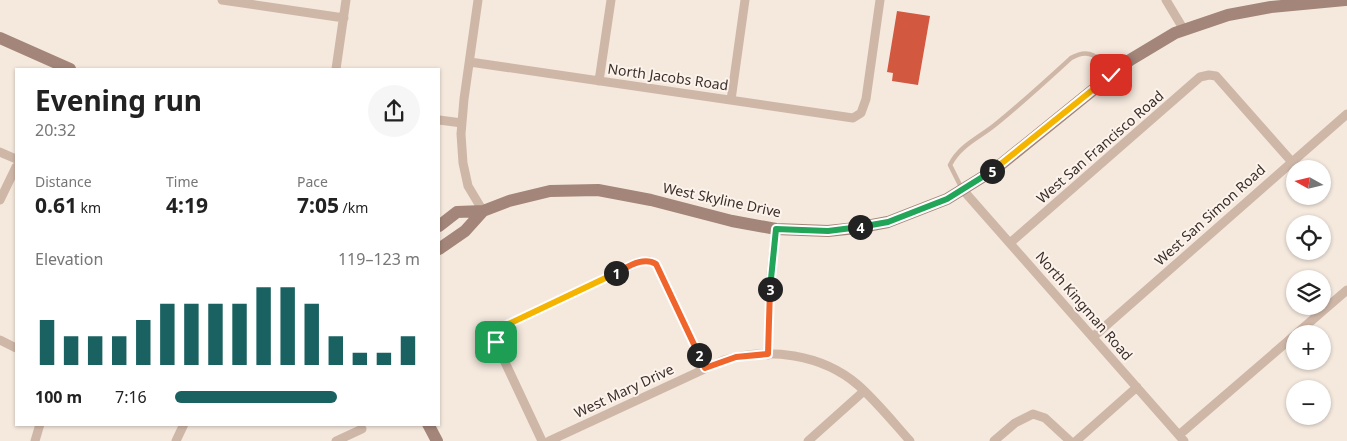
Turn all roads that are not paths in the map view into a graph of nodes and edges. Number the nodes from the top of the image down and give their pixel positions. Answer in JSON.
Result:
{"nodes":[{"id":1,"x":222,"y":0,"type":"edge"},
{"id":2,"x":346,"y":0,"type":"edge"},
{"id":3,"x":478,"y":0,"type":"edge"},
{"id":4,"x":611,"y":0,"type":"edge"},
{"id":5,"x":745,"y":0,"type":"edge"},
{"id":6,"x":880,"y":0,"type":"edge"},
{"id":7,"x":1166,"y":0,"type":"edge"},
{"id":8,"x":1345,"y":0,"type":"edge"},
{"id":9,"x":344,"y":18,"type":"junction"},
{"id":10,"x":1184,"y":30,"type":"junction"},
{"id":11,"x":0,"y":38,"type":"edge"},
{"id":12,"x":470,"y":62,"type":"junction"},
{"id":13,"x":68,"y":68,"type":"edge"},
{"id":14,"x":336,"y":68,"type":"edge"},
{"id":15,"x":1111,"y":75,"type":"junction"},
{"id":16,"x":599,"y":81,"type":"junction"},
{"id":17,"x":731,"y":100,"type":"junction"},
{"id":18,"x":1347,"y":114,"type":"edge"},
{"id":19,"x":440,"y":120,"type":"edge"},
{"id":20,"x":462,"y":123,"type":"junction"},
{"id":21,"x":0,"y":152,"type":"edge"},
{"id":22,"x":15,"y":159,"type":"edge"},
{"id":23,"x":1290,"y":160,"type":"edge"},
{"id":24,"x":1294,"y":160,"type":"edge"},
{"id":25,"x":1286,"y":167,"type":"edge"},
{"id":26,"x":15,"y":170,"type":"edge"},
{"id":27,"x":963,"y":190,"type":"junction"},
{"id":28,"x":0,"y":200,"type":"edge"},
{"id":29,"x":484,"y":211,"type":"junction"},
{"id":30,"x":440,"y":225,"type":"edge"},
{"id":31,"x":776,"y":229,"type":"junction"},
{"id":32,"x":1010,"y":243,"type":"junction"},
{"id":33,"x":440,"y":248,"type":"edge"},
{"id":34,"x":1347,"y":290,"type":"edge"},
{"id":35,"x":1306,"y":325,"type":"edge"},
{"id":36,"x":1093,"y":337,"type":"junction"},
{"id":37,"x":0,"y":340,"type":"edge"},
{"id":38,"x":1286,"y":343,"type":"edge"},
{"id":39,"x":15,"y":348,"type":"edge"},
{"id":40,"x":768,"y":354,"type":"junction"},
{"id":41,"x":705,"y":368,"type":"junction"},
{"id":42,"x":1137,"y":387,"type":"junction"},
{"id":43,"x":864,"y":391,"type":"junction"},
{"id":44,"x":40,"y":426,"type":"edge"},
{"id":45,"x":183,"y":426,"type":"edge"},
{"id":46,"x":429,"y":426,"type":"edge"},
{"id":47,"x":362,"y":430,"type":"dead end"},
{"id":48,"x":1181,"y":438,"type":"edge"},
{"id":49,"x":36,"y":441,"type":"edge"},
{"id":50,"x":176,"y":441,"type":"edge"},
{"id":51,"x":336,"y":441,"type":"edge"},
{"id":52,"x":437,"y":441,"type":"edge"},
{"id":53,"x":542,"y":441,"type":"edge"},
{"id":54,"x":550,"y":441,"type":"edge"},
{"id":55,"x":808,"y":441,"type":"edge"},
{"id":56,"x":910,"y":441,"type":"edge"},
{"id":57,"x":994,"y":441,"type":"edge"},
{"id":58,"x":1070,"y":441,"type":"edge"},
{"id":59,"x":1076,"y":441,"type":"edge"}],
"edges":[{"from":1,"to":9,"type":"street"},
{"from":2,"to":9,"type":"street"},
{"from":3,"to":12,"type":"street"},
{"from":4,"to":16,"type":"street"},
{"from":5,"to":17,"type":"street"},
{"from":6,"to":17,"type":"street","name":"North Jacobs Road"},
{"from":7,"to":10,"type":"street"},
{"from":8,"to":10,"type":"street","name":"West Skyline Drive"},
{"from":9,"to":14,"type":"street"},
{"from":10,"to":15,"type":"street","name":"West Skyline Drive"},
{"from":11,"to":13,"type":"street"},
{"from":12,"to":16,"type":"street","name":"North Jacobs Road"},
{"from":12,"to":20,"type":"street"},
{"from":15,"to":27,"type":"street","name":"West Skyline Drive"},
{"from":15,"to":27,"type":"lane"},
{"from":16,"to":17,"type":"street","name":"North Jacobs Road"},
{"from":18,"to":24,"type":"street","name":"West San Simon Road"},
{"from":19,"to":20,"type":"street"},
{"from":20,"to":29,"type":"street"},
{"from":21,"to":22,"type":"street"},
{"from":23,"to":32,"type":"street","name":"West San Francisco Road"},
{"from":25,"to":36,"type":"street","name":"West San Simon Road"},
{"from":26,"to":28,"type":"street"},
{"from":27,"to":31,"type":"street","name":"West Skyline Drive"},
{"from":27,"to":32,"type":"street","name":"North Kingman Road"},
{"from":29,"to":30,"type":"street","name":"West Skyline Drive"},
{"from":29,"to":31,"type":"street","name":"West Skyline Drive"},
{"from":29,"to":33,"type":"street","name":"West Skyline Drive"},
{"from":31,"to":40,"type":"street"},
{"from":32,"to":36,"type":"street","name":"North Kingman Road"},
{"from":34,"to":35,"type":"street"},
{"from":36,"to":42,"type":"street","name":"North Kingman Road"},
{"from":37,"to":39,"type":"street"},
{"from":38,"to":48,"type":"street"},
{"from":40,"to":41,"type":"street","name":"West Mary Drive"},
{"from":40,"to":43,"type":"street","name":"West Mary Drive"},
{"from":41,"to":53,"type":"street"},
{"from":41,"to":54,"type":"street","name":"West Mary Drive"},
{"from":42,"to":48,"type":"street","name":"North Kingman Road"},
{"from":42,"to":59,"type":"street"},
{"from":43,"to":55,"type":"street"},
{"from":43,"to":56,"type":"street","name":"West Mary Drive"},
{"from":44,"to":49,"type":"street"},
{"from":45,"to":50,"type":"street"},
{"from":46,"to":52,"type":"street"},
{"from":47,"to":51,"type":"street"},
{"from":57,"to":58,"type":"street"}]}
